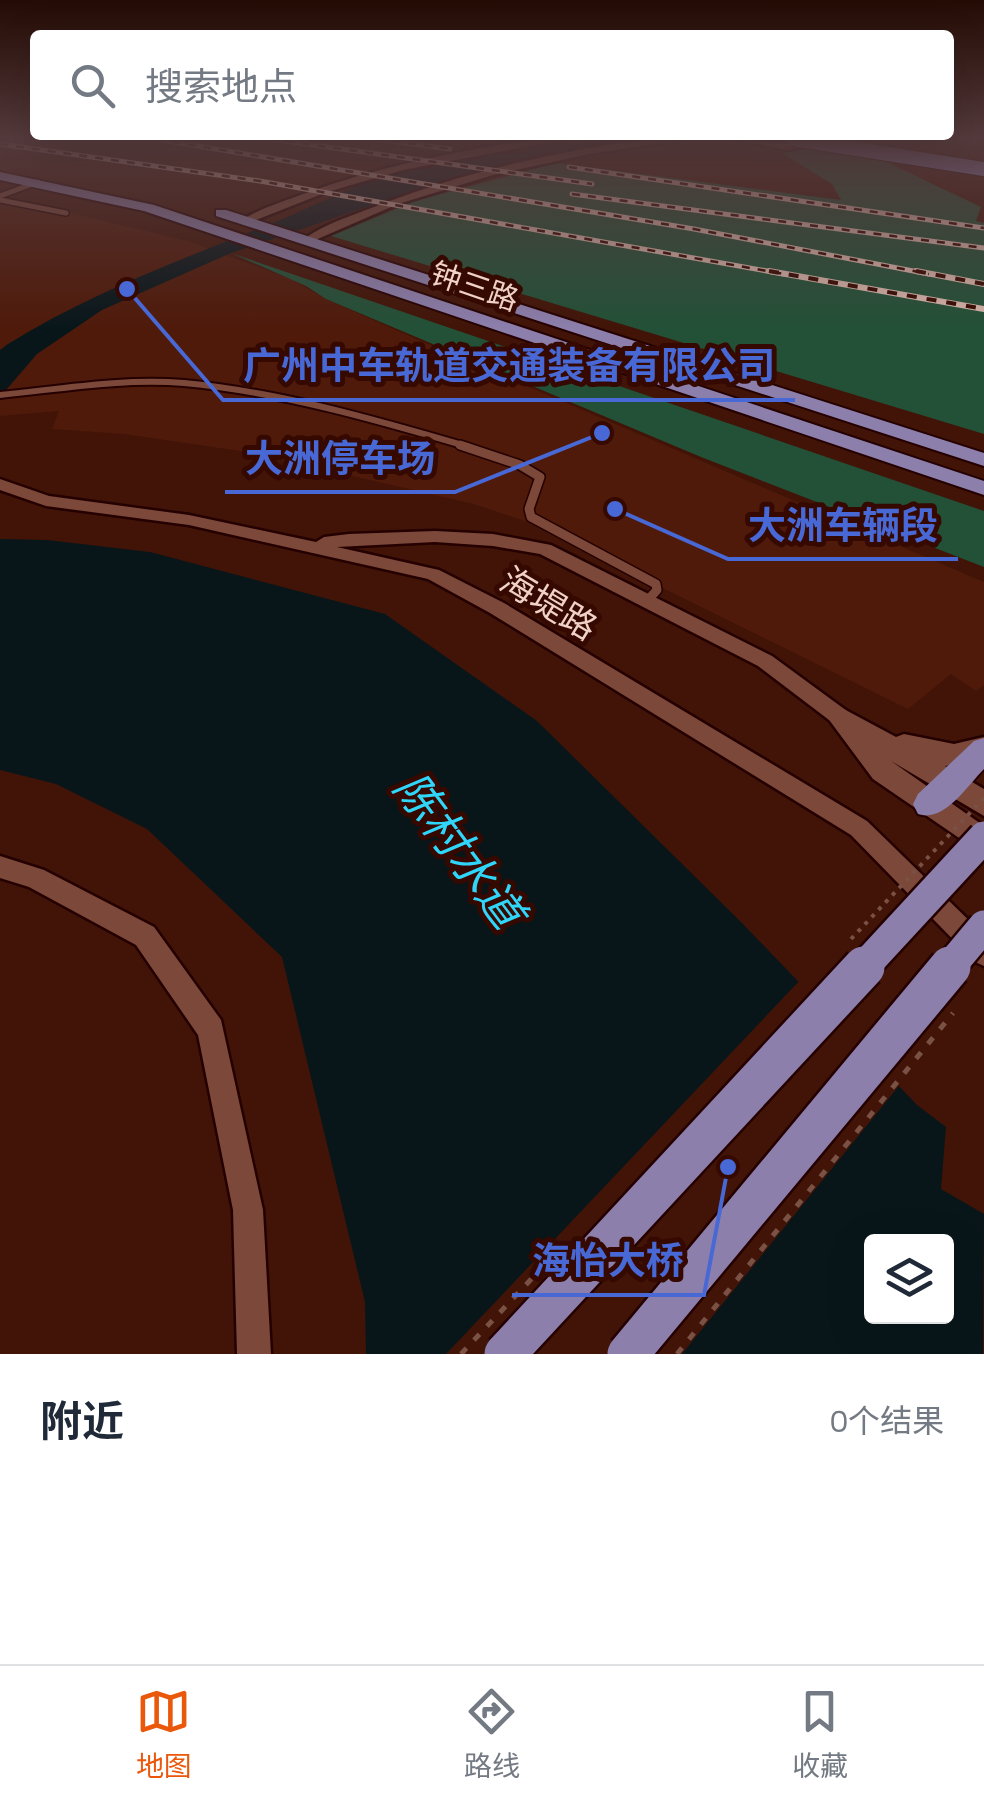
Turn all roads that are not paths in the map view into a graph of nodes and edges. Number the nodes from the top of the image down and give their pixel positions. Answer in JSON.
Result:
{"nodes":[{"id":1,"x":18,"y":202,"type":"edge"},
{"id":2,"x":124,"y":202,"type":"edge"},
{"id":3,"x":294,"y":202,"type":"edge"},
{"id":4,"x":399,"y":202,"type":"edge"},
{"id":5,"x":212,"y":210,"type":"dead end"},
{"id":6,"x":66,"y":213,"type":"dead end"},
{"id":7,"x":247,"y":220,"type":"junction"},
{"id":8,"x":300,"y":236,"type":"junction"},
{"id":9,"x":0,"y":396,"type":"edge"},
{"id":10,"x":984,"y":460,"type":"edge"},
{"id":11,"x":0,"y":484,"type":"edge"},
{"id":12,"x":984,"y":488,"type":"edge"},
{"id":13,"x":310,"y":545,"type":"junction"},
{"id":14,"x":646,"y":602,"type":"junction"},
{"id":15,"x":840,"y":716,"type":"junction"},
{"id":16,"x":984,"y":749,"type":"edge"},
{"id":17,"x":940,"y":794,"type":"junction"},
{"id":18,"x":984,"y":804,"type":"edge"},
{"id":19,"x":984,"y":839,"type":"edge"},
{"id":20,"x":0,"y":867,"type":"edge"},
{"id":21,"x":984,"y":926,"type":"edge"},
{"id":22,"x":984,"y":953,"type":"edge"},
{"id":23,"x":254,"y":1354,"type":"edge"},
{"id":24,"x":505,"y":1354,"type":"edge"},
{"id":25,"x":628,"y":1354,"type":"edge"}],
"edges":[{"from":1,"to":6,"type":"lane"},
{"from":2,"to":12,"type":"main road","name":"钟三路"},
{"from":3,"to":7,"type":"street"},
{"from":4,"to":8,"type":"street"},
{"from":5,"to":7,"type":"main road","name":"钟三路"},
{"from":7,"to":8,"type":"main road","name":"钟三路"},
{"from":8,"to":10,"type":"main road","name":"钟三路"},
{"from":9,"to":14,"type":"lane"},
{"from":11,"to":13,"type":"street","name":"海堤路"},
{"from":13,"to":14,"type":"street"},
{"from":13,"to":22,"type":"street","name":"海堤路"},
{"from":14,"to":15,"type":"street"},
{"from":15,"to":16,"type":"street"},
{"from":15,"to":17,"type":"street"},
{"from":16,"to":17,"type":"main road"},
{"from":17,"to":18,"type":"street"},
{"from":17,"to":19,"type":"street"},
{"from":19,"to":24,"type":"main road","bridge":true},
{"from":20,"to":23,"type":"street"},
{"from":21,"to":25,"type":"main road","bridge":true}]}
